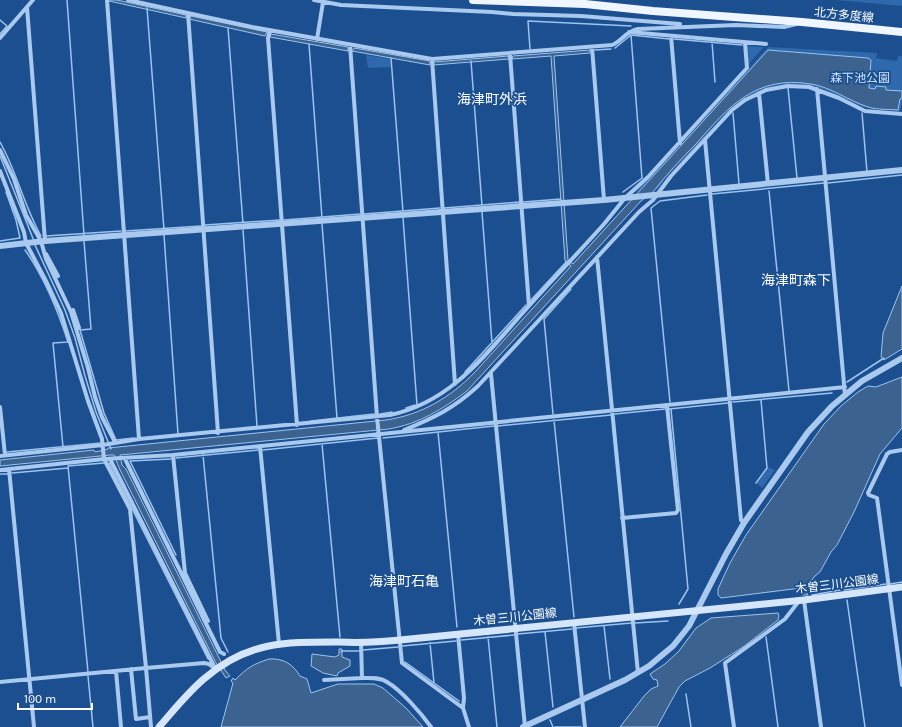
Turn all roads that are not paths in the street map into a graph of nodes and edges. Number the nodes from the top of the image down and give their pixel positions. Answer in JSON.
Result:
{"nodes":[{"id":1,"x":33,"y":0,"type":"edge"},
{"id":2,"x":107,"y":0,"type":"edge"},
{"id":3,"x":128,"y":0,"type":"edge"},
{"id":4,"x":314,"y":0,"type":"edge"},
{"id":5,"x":473,"y":0,"type":"edge"},
{"id":6,"x":323,"y":2,"type":"junction"},
{"id":7,"x":27,"y":7,"type":"junction"},
{"id":8,"x":188,"y":13,"type":"junction"},
{"id":9,"x":802,"y":22,"type":"junction"},
{"id":10,"x":693,"y":26,"type":"junction"},
{"id":11,"x":270,"y":30,"type":"junction"},
{"id":12,"x":629,"y":32,"type":"junction"},
{"id":13,"x":902,"y":32,"type":"edge"},
{"id":14,"x":672,"y":36,"type":"junction"},
{"id":15,"x":0,"y":38,"type":"edge"},
{"id":16,"x":317,"y":39,"type":"junction"},
{"id":17,"x":745,"y":43,"type":"junction"},
{"id":18,"x":766,"y":44,"type":"dead end"},
{"id":19,"x":350,"y":45,"type":"junction"},
{"id":20,"x":592,"y":47,"type":"junction"},
{"id":21,"x":510,"y":54,"type":"junction"},
{"id":22,"x":432,"y":59,"type":"junction"},
{"id":23,"x":817,"y":89,"type":"junction"},
{"id":24,"x":759,"y":93,"type":"junction"},
{"id":25,"x":902,"y":114,"type":"edge"},
{"id":26,"x":705,"y":140,"type":"junction"},
{"id":27,"x":680,"y":143,"type":"junction"},
{"id":28,"x":0,"y":150,"type":"edge"},
{"id":29,"x":902,"y":170,"type":"edge"},
{"id":30,"x":0,"y":171,"type":"edge"},
{"id":31,"x":825,"y":178,"type":"junction"},
{"id":32,"x":768,"y":184,"type":"junction"},
{"id":33,"x":709,"y":190,"type":"junction"},
{"id":34,"x":656,"y":195,"type":"junction"},
{"id":35,"x":627,"y":198,"type":"junction"},
{"id":36,"x":604,"y":200,"type":"junction"},
{"id":37,"x":522,"y":206,"type":"junction"},
{"id":38,"x":442,"y":212,"type":"junction"},
{"id":39,"x":362,"y":218,"type":"junction"},
{"id":40,"x":282,"y":224,"type":"junction"},
{"id":41,"x":204,"y":230,"type":"junction"},
{"id":42,"x":124,"y":235,"type":"junction"},
{"id":43,"x":42,"y":241,"type":"junction"},
{"id":44,"x":27,"y":243,"type":"junction"},
{"id":45,"x":0,"y":246,"type":"edge"},
{"id":46,"x":44,"y":250,"type":"junction"},
{"id":47,"x":597,"y":257,"type":"junction"},
{"id":48,"x":529,"y":306,"type":"junction"},
{"id":49,"x":79,"y":328,"type":"dead end"},
{"id":50,"x":902,"y":358,"type":"edge"},
{"id":51,"x":491,"y":374,"type":"junction"},
{"id":52,"x":455,"y":384,"type":"junction"},
{"id":53,"x":845,"y":387,"type":"junction"},
{"id":54,"x":845,"y":394,"type":"junction"},
{"id":55,"x":730,"y":399,"type":"junction"},
{"id":56,"x":667,"y":406,"type":"junction"},
{"id":57,"x":0,"y":407,"type":"edge"},
{"id":58,"x":612,"y":411,"type":"junction"},
{"id":59,"x":377,"y":418,"type":"junction"},
{"id":60,"x":496,"y":423,"type":"junction"},
{"id":61,"x":297,"y":425,"type":"junction"},
{"id":62,"x":399,"y":432,"type":"junction"},
{"id":63,"x":218,"y":433,"type":"junction"},
{"id":64,"x":379,"y":433,"type":"junction"},
{"id":65,"x":139,"y":439,"type":"junction"},
{"id":66,"x":113,"y":443,"type":"junction"},
{"id":67,"x":104,"y":446,"type":"junction"},
{"id":68,"x":260,"y":446,"type":"junction"},
{"id":69,"x":902,"y":450,"type":"edge"},
{"id":70,"x":2,"y":455,"type":"edge"},
{"id":71,"x":173,"y":455,"type":"junction"},
{"id":72,"x":104,"y":458,"type":"junction"},
{"id":73,"x":110,"y":459,"type":"junction"},
{"id":74,"x":123,"y":459,"type":"junction"},
{"id":75,"x":9,"y":469,"type":"junction"},
{"id":76,"x":0,"y":470,"type":"edge"},
{"id":77,"x":622,"y":518,"type":"junction"},
{"id":78,"x":744,"y":523,"type":"junction"},
{"id":79,"x":902,"y":586,"type":"edge"},
{"id":80,"x":889,"y":588,"type":"junction"},
{"id":81,"x":801,"y":600,"type":"junction"},
{"id":82,"x":697,"y":610,"type":"junction"},
{"id":83,"x":632,"y":617,"type":"junction"},
{"id":84,"x":574,"y":622,"type":"junction"},
{"id":85,"x":516,"y":628,"type":"junction"},
{"id":86,"x":458,"y":634,"type":"junction"},
{"id":87,"x":400,"y":640,"type":"junction"},
{"id":88,"x":361,"y":642,"type":"junction"},
{"id":89,"x":279,"y":644,"type":"junction"},
{"id":90,"x":224,"y":654,"type":"junction"},
{"id":91,"x":226,"y":663,"type":"junction"},
{"id":92,"x":146,"y":668,"type":"junction"},
{"id":93,"x":131,"y":669,"type":"junction"},
{"id":94,"x":216,"y":669,"type":"junction"},
{"id":95,"x":116,"y":671,"type":"junction"},
{"id":96,"x":638,"y":673,"type":"junction"},
{"id":97,"x":362,"y":678,"type":"junction"},
{"id":98,"x":30,"y":679,"type":"junction"},
{"id":99,"x":324,"y":680,"type":"dead end"},
{"id":100,"x":0,"y":682,"type":"edge"},
{"id":101,"x":902,"y":685,"type":"edge"},
{"id":102,"x":582,"y":700,"type":"junction"},
{"id":103,"x":463,"y":708,"type":"junction"},
{"id":104,"x":150,"y":717,"type":"junction"},
{"id":105,"x":34,"y":727,"type":"edge"},
{"id":106,"x":121,"y":727,"type":"edge"},
{"id":107,"x":151,"y":727,"type":"edge"},
{"id":108,"x":160,"y":727,"type":"edge"},
{"id":109,"x":431,"y":727,"type":"edge"},
{"id":110,"x":469,"y":727,"type":"edge"},
{"id":111,"x":525,"y":727,"type":"edge"},
{"id":112,"x":585,"y":727,"type":"edge"},
{"id":113,"x":734,"y":727,"type":"edge"},
{"id":114,"x":821,"y":727,"type":"edge"}],
"edges":[{"from":1,"to":7,"type":"street"},
{"from":2,"to":42,"type":"street"},
{"from":3,"to":8,"type":"street"},
{"from":4,"to":6,"type":"street"},
{"from":5,"to":9,"type":"main road","name":"北方多度線"},
{"from":6,"to":10,"type":"street"},
{"from":6,"to":16,"type":"street"},
{"from":7,"to":15,"type":"street"},
{"from":7,"to":43,"type":"street"},
{"from":8,"to":11,"type":"street"},
{"from":8,"to":41,"type":"street"},
{"from":9,"to":10,"type":"street"},
{"from":9,"to":13,"type":"main road","name":"北方多度線"},
{"from":10,"to":12,"type":"street"},
{"from":11,"to":16,"type":"street"},
{"from":11,"to":40,"type":"street"},
{"from":12,"to":14,"type":"street"},
{"from":12,"to":20,"type":"street"},
{"from":14,"to":17,"type":"street"},
{"from":14,"to":27,"type":"street"},
{"from":16,"to":19,"type":"street"},
{"from":17,"to":18,"type":"street"},
{"from":17,"to":27,"type":"street"},
{"from":19,"to":22,"type":"street"},
{"from":19,"to":39,"type":"street"},
{"from":20,"to":21,"type":"street"},
{"from":20,"to":36,"type":"street"},
{"from":21,"to":22,"type":"street"},
{"from":21,"to":37,"type":"street"},
{"from":22,"to":38,"type":"street"},
{"from":23,"to":24,"type":"street"},
{"from":23,"to":25,"type":"street"},
{"from":23,"to":31,"type":"street"},
{"from":24,"to":26,"type":"street"},
{"from":24,"to":32,"type":"street"},
{"from":26,"to":33,"type":"street"},
{"from":26,"to":34,"type":"street"},
{"from":27,"to":35,"type":"street"},
{"from":28,"to":43,"type":"street"},
{"from":29,"to":31,"type":"street"},
{"from":30,"to":44,"type":"street"},
{"from":31,"to":32,"type":"street"},
{"from":31,"to":53,"type":"street"},
{"from":32,"to":33,"type":"street"},
{"from":33,"to":34,"type":"street"},
{"from":33,"to":55,"type":"street"},
{"from":34,"to":35,"type":"street"},
{"from":34,"to":47,"type":"street"},
{"from":35,"to":36,"type":"street"},
{"from":35,"to":48,"type":"street"},
{"from":36,"to":37,"type":"street"},
{"from":37,"to":38,"type":"street"},
{"from":37,"to":48,"type":"street"},
{"from":38,"to":39,"type":"street"},
{"from":38,"to":52,"type":"street"},
{"from":39,"to":40,"type":"street"},
{"from":39,"to":59,"type":"street"},
{"from":40,"to":41,"type":"street"},
{"from":40,"to":61,"type":"street"},
{"from":41,"to":42,"type":"street"},
{"from":41,"to":63,"type":"street"},
{"from":42,"to":43,"type":"street"},
{"from":42,"to":65,"type":"street"},
{"from":43,"to":44,"type":"street"},
{"from":43,"to":46,"type":"street"},
{"from":44,"to":45,"type":"street"},
{"from":44,"to":67,"type":"street"},
{"from":46,"to":49,"type":"street"},
{"from":46,"to":66,"type":"street"},
{"from":47,"to":51,"type":"street"},
{"from":47,"to":58,"type":"street"},
{"from":48,"to":52,"type":"street"},
{"from":50,"to":54,"type":"street"},
{"from":51,"to":60,"type":"street"},
{"from":51,"to":62,"type":"street"},
{"from":52,"to":59,"type":"street"},
{"from":53,"to":54,"type":"street"},
{"from":53,"to":55,"type":"street"},
{"from":54,"to":78,"type":"street"},
{"from":55,"to":56,"type":"street"},
{"from":55,"to":78,"type":"street"},
{"from":56,"to":58,"type":"street"},
{"from":56,"to":77,"type":"street"},
{"from":57,"to":70,"type":"street"},
{"from":58,"to":60,"type":"street"},
{"from":58,"to":77,"type":"street"},
{"from":59,"to":61,"type":"street"},
{"from":59,"to":64,"type":"street"},
{"from":60,"to":62,"type":"street"},
{"from":60,"to":85,"type":"street"},
{"from":61,"to":63,"type":"street"},
{"from":62,"to":64,"type":"street"},
{"from":63,"to":65,"type":"street"},
{"from":64,"to":68,"type":"street"},
{"from":64,"to":87,"type":"street"},
{"from":65,"to":66,"type":"street"},
{"from":66,"to":67,"type":"street"},
{"from":67,"to":70,"type":"street"},
{"from":67,"to":72,"type":"street"},
{"from":68,"to":71,"type":"street"},
{"from":68,"to":89,"type":"street"},
{"from":69,"to":80,"type":"street"},
{"from":71,"to":74,"type":"street"},
{"from":71,"to":90,"type":"street"},
{"from":72,"to":73,"type":"street"},
{"from":72,"to":75,"type":"street"},
{"from":72,"to":92,"type":"street"},
{"from":73,"to":74,"type":"street"},
{"from":73,"to":94,"type":"street"},
{"from":74,"to":90,"type":"street"},
{"from":75,"to":76,"type":"street"},
{"from":75,"to":98,"type":"street"},
{"from":77,"to":83,"type":"street"},
{"from":78,"to":82,"type":"street"},
{"from":79,"to":80,"type":"main road","name":"木曽三川公園線"},
{"from":80,"to":81,"type":"main road","name":"木曽三川公園線"},
{"from":80,"to":101,"type":"street"},
{"from":81,"to":82,"type":"main road","name":"木曽三川公園線"},
{"from":81,"to":113,"type":"street"},
{"from":81,"to":114,"type":"street"},
{"from":82,"to":83,"type":"main road","name":"木曽三川公園線"},
{"from":82,"to":96,"type":"street"},
{"from":83,"to":84,"type":"main road","name":"木曽三川公園線"},
{"from":83,"to":96,"type":"street"},
{"from":84,"to":85,"type":"main road","name":"木曽三川公園線"},
{"from":84,"to":102,"type":"street"},
{"from":85,"to":86,"type":"main road","name":"木曽三川公園線"},
{"from":85,"to":111,"type":"street"},
{"from":86,"to":87,"type":"main road","name":"木曽三川公園線"},
{"from":86,"to":103,"type":"street"},
{"from":87,"to":88,"type":"main road","name":"木曽三川公園線"},
{"from":87,"to":103,"type":"street"},
{"from":88,"to":89,"type":"main road","name":"木曽三川公園線"},
{"from":88,"to":97,"type":"street"},
{"from":89,"to":91,"type":"main road","name":"木曽三川公園線"},
{"from":90,"to":91,"type":"street"},
{"from":91,"to":94,"type":"main road","name":"木曽三川公園線"},
{"from":92,"to":93,"type":"street"},
{"from":92,"to":94,"type":"street"},
{"from":92,"to":104,"type":"street"},
{"from":93,"to":95,"type":"street"},
{"from":93,"to":104,"type":"street"},
{"from":94,"to":108,"type":"main road","name":"木曽三川公園線"},
{"from":95,"to":98,"type":"street"},
{"from":95,"to":106,"type":"street"},
{"from":96,"to":102,"type":"street"},
{"from":97,"to":99,"type":"street"},
{"from":97,"to":109,"type":"street"},
{"from":98,"to":100,"type":"street"},
{"from":98,"to":105,"type":"street"},
{"from":102,"to":111,"type":"street"},
{"from":102,"to":112,"type":"street"},
{"from":103,"to":110,"type":"street"},
{"from":104,"to":107,"type":"street"}]}
